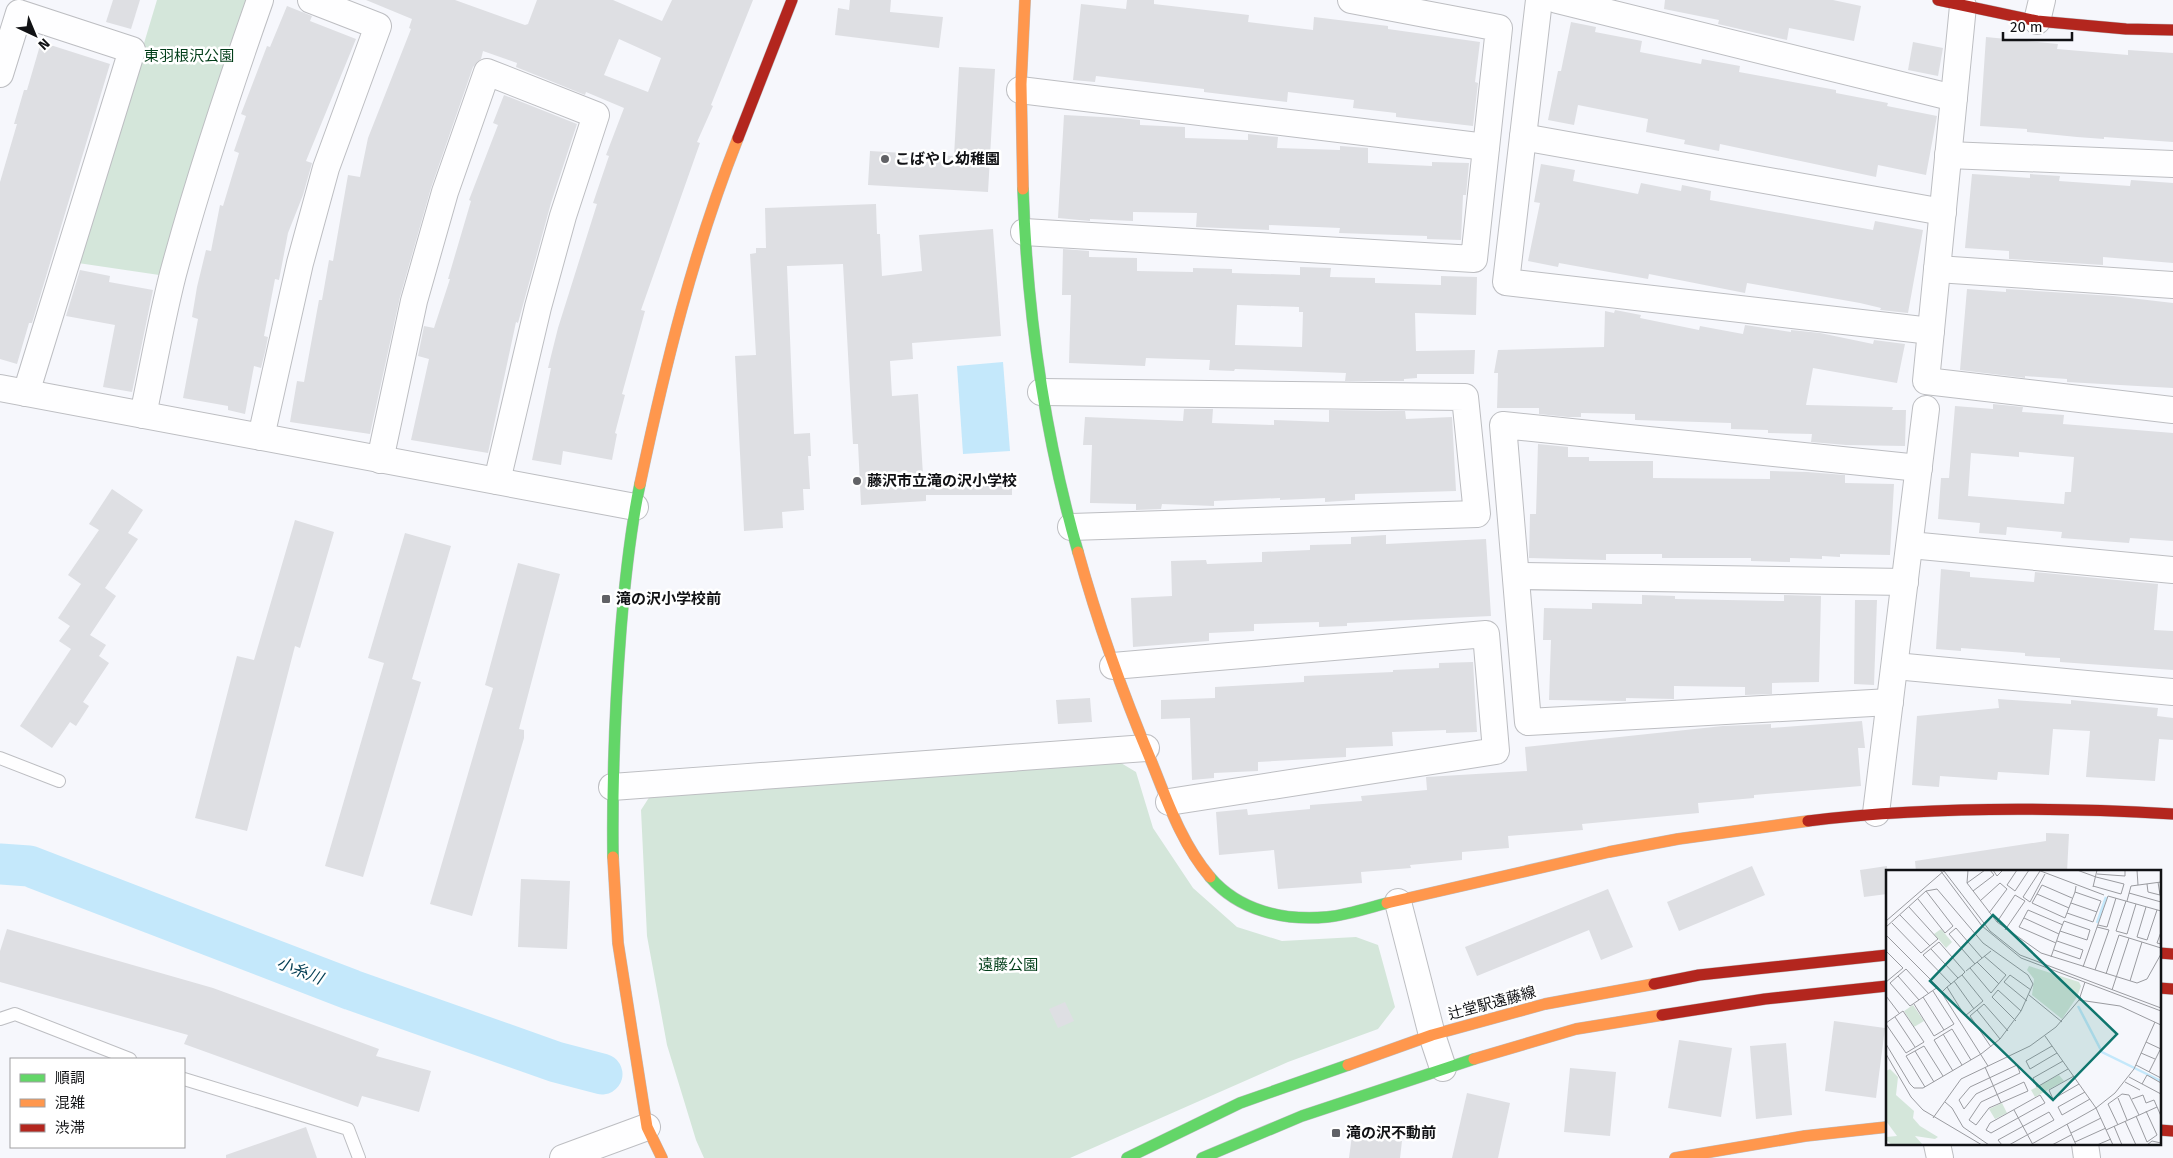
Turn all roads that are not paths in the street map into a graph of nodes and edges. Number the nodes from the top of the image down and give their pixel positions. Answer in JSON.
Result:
{"nodes":[{"id":1,"x":260,"y":0,"type":"edge"},
{"id":2,"x":310,"y":0,"type":"edge"},
{"id":3,"x":792,"y":0,"type":"edge"},
{"id":4,"x":1025,"y":0,"type":"edge"},
{"id":5,"x":1351,"y":0,"type":"edge"},
{"id":6,"x":1540,"y":0,"type":"edge"},
{"id":7,"x":1557,"y":0,"type":"edge"},
{"id":8,"x":1938,"y":0,"type":"edge"},
{"id":9,"x":1963,"y":6,"type":"junction"},
{"id":10,"x":2040,"y":11,"type":"edge"},
{"id":11,"x":2173,"y":30,"type":"edge"},
{"id":12,"x":0,"y":74,"type":"edge"},
{"id":13,"x":1020,"y":90,"type":"junction"},
{"id":14,"x":1954,"y":98,"type":"junction"},
{"id":15,"x":1523,"y":136,"type":"junction"},
{"id":16,"x":1486,"y":147,"type":"junction"},
{"id":17,"x":1948,"y":155,"type":"junction"},
{"id":18,"x":2173,"y":164,"type":"edge"},
{"id":19,"x":1943,"y":212,"type":"junction"},
{"id":20,"x":1024,"y":232,"type":"junction"},
{"id":21,"x":1937,"y":268,"type":"junction"},
{"id":22,"x":2173,"y":285,"type":"edge"},
{"id":23,"x":1931,"y":331,"type":"junction"},
{"id":24,"x":0,"y":388,"type":"edge"},
{"id":25,"x":1042,"y":392,"type":"junction"},
{"id":26,"x":26,"y":393,"type":"junction"},
{"id":27,"x":1926,"y":409,"type":"dead end"},
{"id":28,"x":2173,"y":410,"type":"edge"},
{"id":29,"x":143,"y":415,"type":"junction"},
{"id":30,"x":261,"y":437,"type":"junction"},
{"id":31,"x":380,"y":460,"type":"junction"},
{"id":32,"x":1919,"y":468,"type":"junction"},
{"id":33,"x":497,"y":481,"type":"junction"},
{"id":34,"x":635,"y":507,"type":"junction"},
{"id":35,"x":1071,"y":527,"type":"junction"},
{"id":36,"x":1910,"y":545,"type":"junction"},
{"id":37,"x":2173,"y":570,"type":"edge"},
{"id":38,"x":1516,"y":576,"type":"junction"},
{"id":39,"x":1905,"y":582,"type":"junction"},
{"id":40,"x":1113,"y":666,"type":"junction"},
{"id":41,"x":1894,"y":666,"type":"junction"},
{"id":42,"x":2173,"y":692,"type":"edge"},
{"id":43,"x":1890,"y":702,"type":"junction"},
{"id":44,"x":1146,"y":748,"type":"junction"},
{"id":45,"x":0,"y":758,"type":"edge"},
{"id":46,"x":58,"y":781,"type":"dead end"},
{"id":47,"x":612,"y":787,"type":"junction"},
{"id":48,"x":1169,"y":802,"type":"junction"},
{"id":49,"x":1876,"y":814,"type":"junction"},
{"id":50,"x":2173,"y":814,"type":"edge"},
{"id":51,"x":1398,"y":902,"type":"junction"},
{"id":52,"x":2160,"y":953,"type":"edge"},
{"id":53,"x":2173,"y":954,"type":"edge"},
{"id":54,"x":1886,"y":955,"type":"edge"},
{"id":55,"x":1886,"y":986,"type":"edge"},
{"id":56,"x":2160,"y":988,"type":"edge"},
{"id":57,"x":2173,"y":989,"type":"edge"},
{"id":58,"x":0,"y":1019,"type":"edge"},
{"id":59,"x":1432,"y":1035,"type":"junction"},
{"id":60,"x":127,"y":1058,"type":"edge"},
{"id":61,"x":1443,"y":1068,"type":"junction"},
{"id":62,"x":185,"y":1079,"type":"edge"},
{"id":63,"x":647,"y":1127,"type":"junction"},
{"id":64,"x":1886,"y":1127,"type":"edge"},
{"id":65,"x":2160,"y":1130,"type":"edge"},
{"id":66,"x":2173,"y":1131,"type":"edge"},
{"id":67,"x":359,"y":1158,"type":"edge"},
{"id":68,"x":563,"y":1158,"type":"edge"},
{"id":69,"x":662,"y":1158,"type":"edge"},
{"id":70,"x":1127,"y":1158,"type":"edge"},
{"id":71,"x":1202,"y":1158,"type":"edge"},
{"id":72,"x":1675,"y":1158,"type":"edge"}],
"edges":[{"from":1,"to":29,"type":"street"},
{"from":2,"to":30,"type":"street"},
{"from":3,"to":34,"type":"street"},
{"from":4,"to":13,"type":"street"},
{"from":5,"to":16,"type":"street"},
{"from":6,"to":15,"type":"street"},
{"from":7,"to":14,"type":"street"},
{"from":8,"to":9,"type":"street"},
{"from":9,"to":10,"type":"street"},
{"from":9,"to":14,"type":"street"},
{"from":10,"to":11,"type":"street"},
{"from":12,"to":26,"type":"street"},
{"from":13,"to":16,"type":"street"},
{"from":13,"to":20,"type":"street"},
{"from":14,"to":17,"type":"street"},
{"from":15,"to":19,"type":"street"},
{"from":15,"to":23,"type":"street"},
{"from":16,"to":20,"type":"street"},
{"from":17,"to":18,"type":"street"},
{"from":17,"to":19,"type":"street"},
{"from":19,"to":21,"type":"street"},
{"from":20,"to":25,"type":"street"},
{"from":21,"to":22,"type":"street"},
{"from":21,"to":23,"type":"street"},
{"from":23,"to":28,"type":"street"},
{"from":24,"to":26,"type":"street"},
{"from":25,"to":35,"type":"street"},
{"from":25,"to":35,"type":"street"},
{"from":26,"to":29,"type":"street"},
{"from":27,"to":32,"type":"street"},
{"from":29,"to":30,"type":"street"},
{"from":30,"to":31,"type":"street"},
{"from":31,"to":33,"type":"street"},
{"from":31,"to":33,"type":"street"},
{"from":32,"to":36,"type":"street"},
{"from":32,"to":38,"type":"street"},
{"from":33,"to":34,"type":"street"},
{"from":34,"to":47,"type":"street"},
{"from":35,"to":40,"type":"street"},
{"from":36,"to":37,"type":"street"},
{"from":36,"to":39,"type":"street"},
{"from":38,"to":39,"type":"street"},
{"from":38,"to":43,"type":"street"},
{"from":39,"to":41,"type":"street"},
{"from":40,"to":44,"type":"street"},
{"from":40,"to":48,"type":"street"},
{"from":41,"to":42,"type":"street"},
{"from":41,"to":43,"type":"street"},
{"from":43,"to":49,"type":"street"},
{"from":44,"to":47,"type":"street"},
{"from":44,"to":48,"type":"street"},
{"from":45,"to":46,"type":"lane"},
{"from":47,"to":63,"type":"street"},
{"from":48,"to":51,"type":"street"},
{"from":49,"to":50,"type":"street"},
{"from":49,"to":51,"type":"street"},
{"from":51,"to":59,"type":"street"},
{"from":52,"to":53,"type":"street"},
{"from":54,"to":59,"type":"street","name":"辻堂駅遠藤線"},
{"from":55,"to":61,"type":"street"},
{"from":56,"to":57,"type":"street"},
{"from":58,"to":60,"type":"lane"},
{"from":59,"to":61,"type":"street"},
{"from":59,"to":70,"type":"street","name":"辻堂駅遠藤線"},
{"from":61,"to":71,"type":"street"},
{"from":62,"to":67,"type":"lane"},
{"from":63,"to":68,"type":"street"},
{"from":63,"to":69,"type":"street"},
{"from":64,"to":72,"type":"street"},
{"from":65,"to":66,"type":"street"}]}
